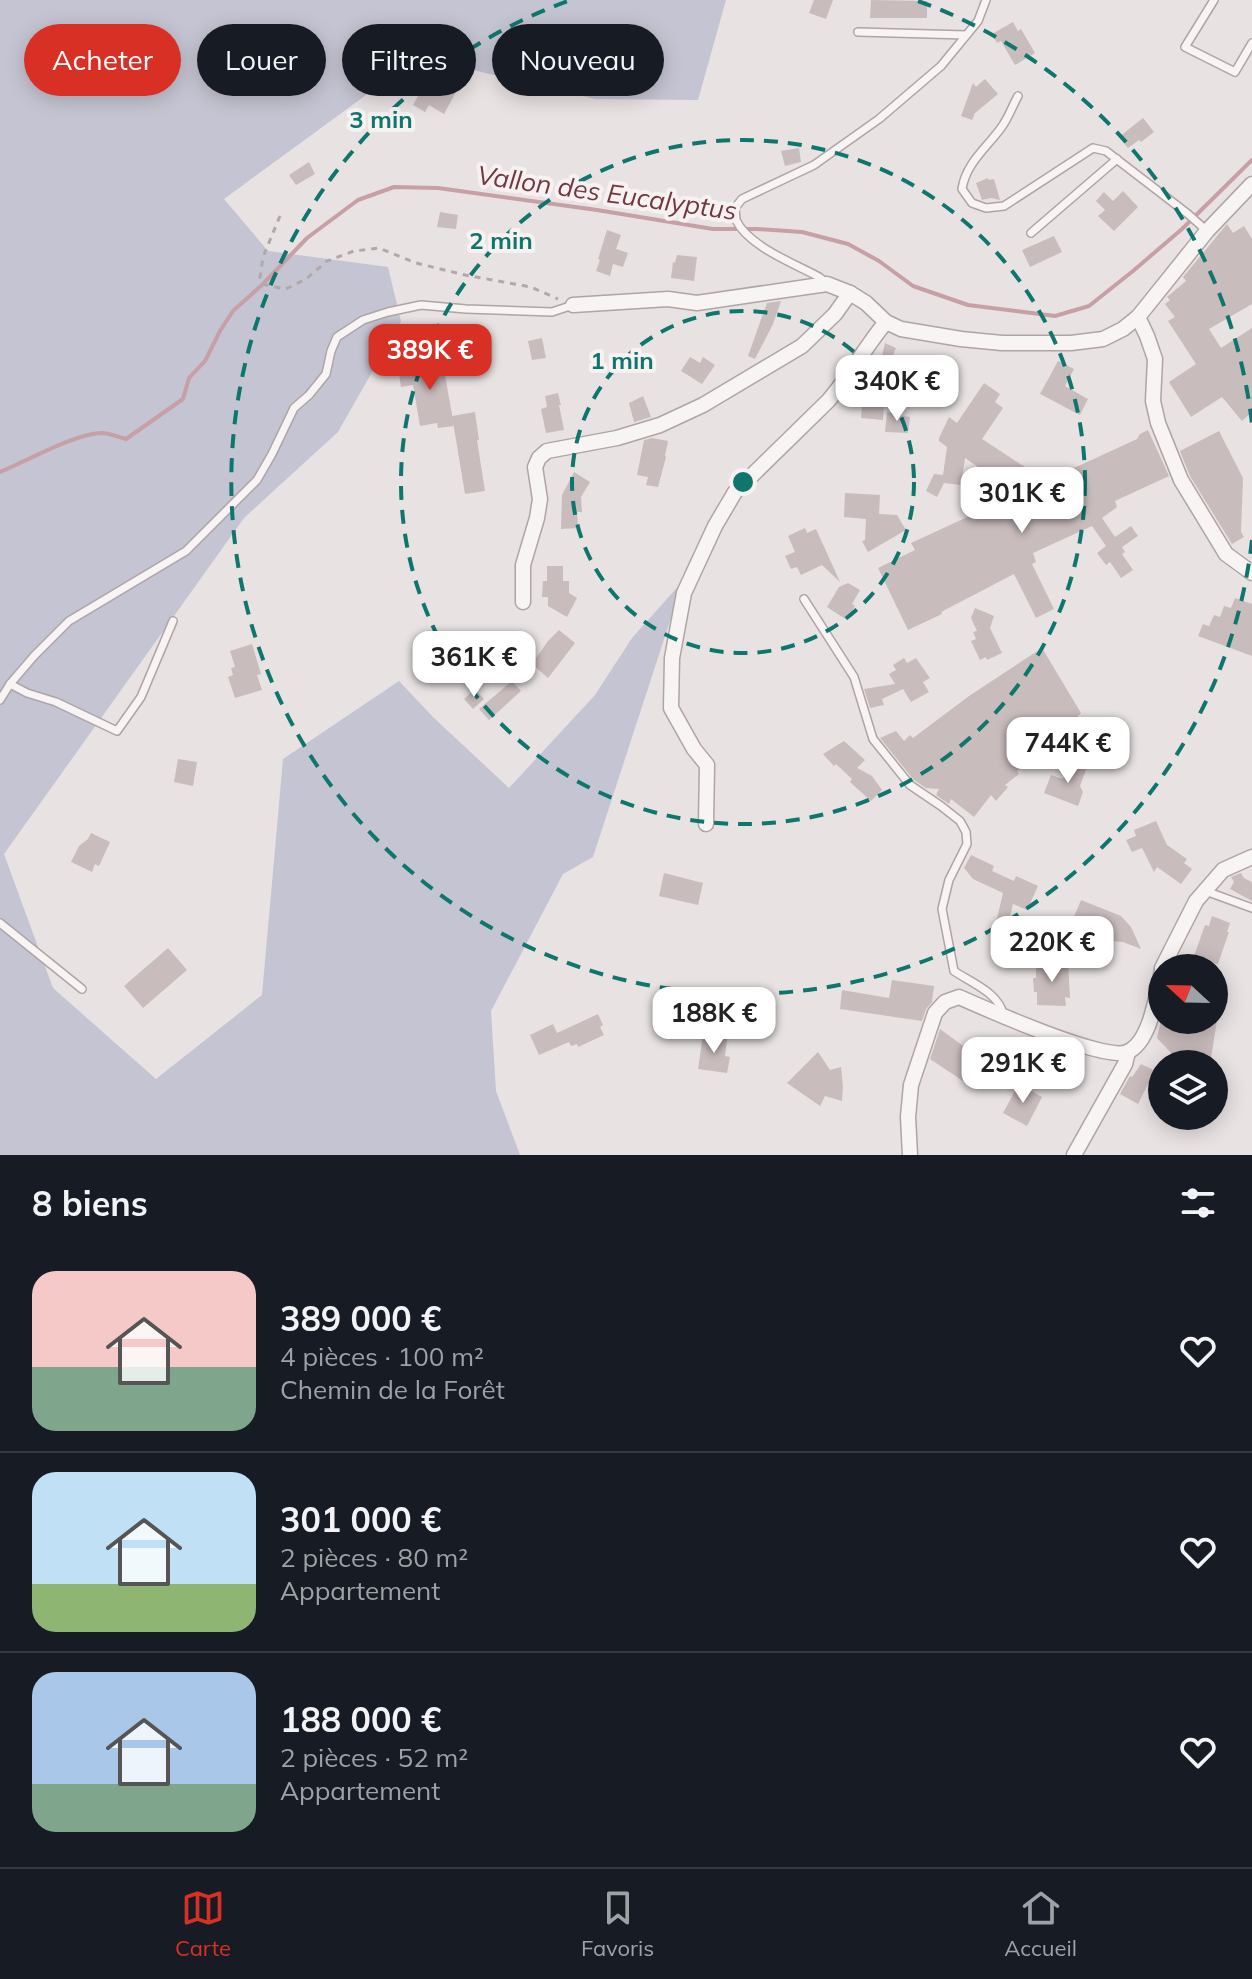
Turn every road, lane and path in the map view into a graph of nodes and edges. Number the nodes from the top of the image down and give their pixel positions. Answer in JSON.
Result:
{"nodes":[{"id":1,"x":986,"y":0,"type":"edge"},
{"id":2,"x":1214,"y":0,"type":"edge"},
{"id":3,"x":858,"y":32,"type":"dead end"},
{"id":4,"x":966,"y":35,"type":"junction"},
{"id":5,"x":1252,"y":43,"type":"edge"},
{"id":6,"x":1018,"y":96,"type":"dead end"},
{"id":7,"x":1117,"y":159,"type":"junction"},
{"id":8,"x":1252,"y":184,"type":"edge"},
{"id":9,"x":280,"y":216,"type":"dead end"},
{"id":10,"x":1202,"y":226,"type":"junction"},
{"id":11,"x":1031,"y":233,"type":"dead end"},
{"id":12,"x":827,"y":284,"type":"junction"},
{"id":13,"x":850,"y":293,"type":"junction"},
{"id":14,"x":573,"y":305,"type":"junction"},
{"id":15,"x":1138,"y":317,"type":"junction"},
{"id":16,"x":886,"y":322,"type":"junction"},
{"id":17,"x":1252,"y":573,"type":"edge"},
{"id":18,"x":804,"y":599,"type":"dead end"},
{"id":19,"x":523,"y":602,"type":"dead end"},
{"id":20,"x":173,"y":621,"type":"dead end"},
{"id":21,"x":10,"y":684,"type":"junction"},
{"id":22,"x":0,"y":700,"type":"edge"},
{"id":23,"x":706,"y":824,"type":"dead end"},
{"id":24,"x":1252,"y":857,"type":"edge"},
{"id":25,"x":1207,"y":888,"type":"junction"},
{"id":26,"x":1252,"y":908,"type":"edge"},
{"id":27,"x":0,"y":923,"type":"edge"},
{"id":28,"x":1170,"y":954,"type":"edge"},
{"id":29,"x":82,"y":989,"type":"dead end"},
{"id":30,"x":1004,"y":1016,"type":"junction"},
{"id":31,"x":1148,"y":1028,"type":"edge"},
{"id":32,"x":1128,"y":1052,"type":"junction"},
{"id":33,"x":910,"y":1155,"type":"edge"},
{"id":34,"x":1074,"y":1155,"type":"edge"}],
"edges":[{"from":1,"to":4,"type":"lane"},
{"from":2,"to":5,"type":"lane"},
{"from":3,"to":4,"type":"lane"},
{"from":4,"to":12,"type":"lane"},
{"from":6,"to":7,"type":"lane"},
{"from":7,"to":10,"type":"lane"},
{"from":7,"to":11,"type":"lane"},
{"from":8,"to":10,"type":"street"},
{"from":9,"to":14,"type":"path"},
{"from":10,"to":15,"type":"street"},
{"from":12,"to":13,"type":"street"},
{"from":12,"to":14,"type":"street"},
{"from":13,"to":16,"type":"street"},
{"from":13,"to":19,"type":"street"},
{"from":14,"to":21,"type":"lane"},
{"from":15,"to":16,"type":"street"},
{"from":15,"to":17,"type":"street"},
{"from":16,"to":23,"type":"street"},
{"from":18,"to":30,"type":"lane"},
{"from":20,"to":21,"type":"lane"},
{"from":21,"to":22,"type":"lane"},
{"from":24,"to":25,"type":"street"},
{"from":25,"to":26,"type":"lane"},
{"from":25,"to":28,"type":"street"},
{"from":27,"to":29,"type":"lane"},
{"from":30,"to":32,"type":"street"},
{"from":30,"to":33,"type":"street"},
{"from":31,"to":32,"type":"street"},
{"from":32,"to":34,"type":"street"}]}
